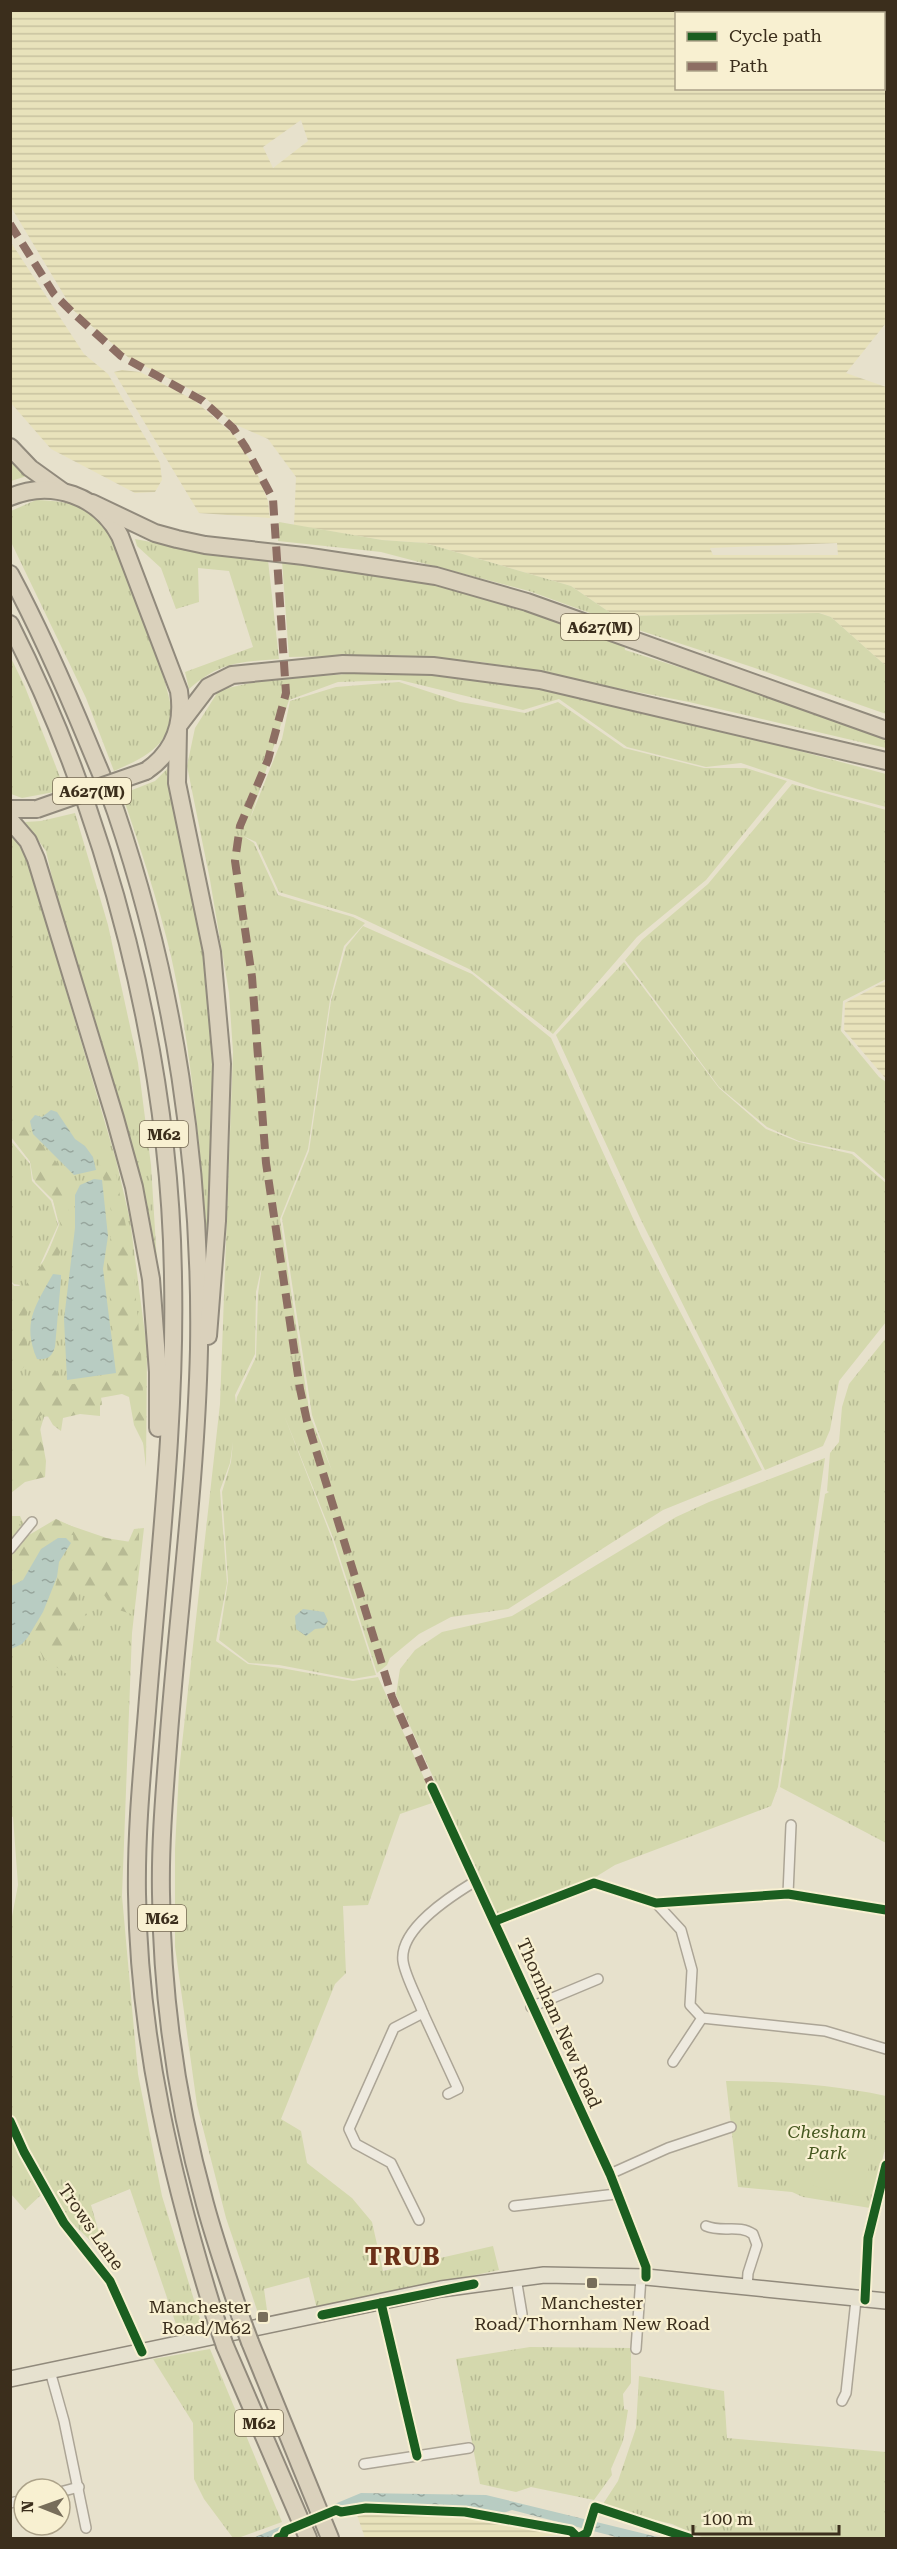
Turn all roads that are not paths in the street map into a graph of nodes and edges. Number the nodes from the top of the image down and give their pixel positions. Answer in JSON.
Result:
{"nodes":[{"id":1,"x":10,"y":447,"type":"edge"},
{"id":2,"x":64,"y":492,"type":"junction"},
{"id":3,"x":14,"y":496,"type":"edge"},
{"id":4,"x":92,"y":503,"type":"junction"},
{"id":5,"x":10,"y":574,"type":"edge"},
{"id":6,"x":10,"y":624,"type":"edge"},
{"id":7,"x":179,"y":727,"type":"junction"},
{"id":8,"x":886,"y":730,"type":"edge"},
{"id":9,"x":886,"y":761,"type":"edge"},
{"id":10,"x":10,"y":809,"type":"edge"},
{"id":11,"x":10,"y":820,"type":"edge"},
{"id":12,"x":190,"y":1512,"type":"junction"},
{"id":13,"x":32,"y":1522,"type":"dead end"},
{"id":14,"x":10,"y":1549,"type":"edge"},
{"id":15,"x":154,"y":1623,"type":"junction"},
{"id":16,"x":432,"y":1787,"type":"dead end"},
{"id":17,"x":791,"y":1825,"type":"dead end"},
{"id":18,"x":474,"y":1882,"type":"junction"},
{"id":19,"x":788,"y":1894,"type":"junction"},
{"id":20,"x":656,"y":1903,"type":"junction"},
{"id":21,"x":886,"y":1910,"type":"edge"},
{"id":22,"x":495,"y":1921,"type":"junction"},
{"id":23,"x":598,"y":1979,"type":"dead end"},
{"id":24,"x":531,"y":2007,"type":"junction"},
{"id":25,"x":423,"y":2013,"type":"junction"},
{"id":26,"x":702,"y":2018,"type":"junction"},
{"id":27,"x":886,"y":2049,"type":"edge"},
{"id":28,"x":673,"y":2062,"type":"dead end"},
{"id":29,"x":448,"y":2094,"type":"dead end"},
{"id":30,"x":10,"y":2121,"type":"edge"},
{"id":31,"x":731,"y":2127,"type":"dead end"},
{"id":32,"x":886,"y":2164,"type":"edge"},
{"id":33,"x":610,"y":2174,"type":"junction"},
{"id":34,"x":616,"y":2194,"type":"junction"},
{"id":35,"x":514,"y":2206,"type":"dead end"},
{"id":36,"x":419,"y":2220,"type":"dead end"},
{"id":37,"x":706,"y":2226,"type":"dead end"},
{"id":38,"x":723,"y":2231,"type":"junction"},
{"id":39,"x":724,"y":2242,"type":"dead end"},
{"id":40,"x":643,"y":2277,"type":"junction"},
{"id":41,"x":516,"y":2278,"type":"junction"},
{"id":42,"x":747,"y":2288,"type":"junction"},
{"id":43,"x":860,"y":2300,"type":"junction"},
{"id":44,"x":886,"y":2301,"type":"edge"},
{"id":45,"x":381,"y":2303,"type":"junction"},
{"id":46,"x":522,"y":2314,"type":"dead end"},
{"id":47,"x":636,"y":2349,"type":"dead end"},
{"id":48,"x":142,"y":2352,"type":"junction"},
{"id":49,"x":50,"y":2371,"type":"junction"},
{"id":50,"x":10,"y":2379,"type":"edge"},
{"id":51,"x":842,"y":2401,"type":"dead end"},
{"id":52,"x":469,"y":2448,"type":"dead end"},
{"id":53,"x":417,"y":2456,"type":"junction"},
{"id":54,"x":364,"y":2464,"type":"dead end"},
{"id":55,"x":79,"y":2487,"type":"junction"},
{"id":56,"x":72,"y":2489,"type":"edge"},
{"id":57,"x":86,"y":2528,"type":"dead end"},
{"id":58,"x":329,"y":2536,"type":"edge"},
{"id":59,"x":308,"y":2538,"type":"edge"}],
"edges":[{"from":1,"to":2,"type":"highway"},
{"from":2,"to":3,"type":"highway","number":"A627(M)"},
{"from":2,"to":4,"type":"highway","number":"A627(M)"},
{"from":4,"to":7,"type":"highway","number":"A627(M)"},
{"from":4,"to":8,"type":"highway","number":"A627(M)"},
{"from":5,"to":12,"type":"highway","number":"M62"},
{"from":6,"to":15,"type":"highway","number":"M62"},
{"from":7,"to":9,"type":"highway","number":"A627(M)"},
{"from":7,"to":10,"type":"highway","number":"A627(M)","bridge":true},
{"from":7,"to":12,"type":"highway","number":"M62"},
{"from":11,"to":15,"type":"highway","number":"M62"},
{"from":12,"to":58,"type":"highway","number":"M62","bridge":true},
{"from":13,"to":14,"type":"street"},
{"from":15,"to":59,"type":"highway","number":"M62","bridge":true},
{"from":16,"to":18,"type":"street","name":"Thornham New Road"},
{"from":17,"to":19,"type":"street"},
{"from":18,"to":22,"type":"street","name":"Thornham New Road"},
{"from":18,"to":25,"type":"street"},
{"from":19,"to":20,"type":"street"},
{"from":19,"to":21,"type":"street"},
{"from":20,"to":22,"type":"street"},
{"from":20,"to":26,"type":"street"},
{"from":22,"to":24,"type":"street","name":"Thornham New Road"},
{"from":23,"to":24,"type":"street"},
{"from":24,"to":33,"type":"street","name":"Thornham New Road"},
{"from":25,"to":29,"type":"street"},
{"from":25,"to":36,"type":"street"},
{"from":26,"to":27,"type":"street"},
{"from":26,"to":28,"type":"street"},
{"from":30,"to":48,"type":"street","name":"Trows Lane"},
{"from":31,"to":33,"type":"street"},
{"from":32,"to":43,"type":"street"},
{"from":33,"to":34,"type":"street","name":"Thornham New Road"},
{"from":34,"to":35,"type":"street"},
{"from":34,"to":40,"type":"street","name":"Thornham New Road"},
{"from":37,"to":38,"type":"street"},
{"from":38,"to":39,"type":"street"},
{"from":38,"to":42,"type":"street"},
{"from":40,"to":41,"type":"main road"},
{"from":40,"to":42,"type":"main road"},
{"from":40,"to":47,"type":"street","name":"Thornham New Road"},
{"from":41,"to":45,"type":"main road"},
{"from":41,"to":46,"type":"street"},
{"from":42,"to":43,"type":"main road"},
{"from":43,"to":44,"type":"main road"},
{"from":43,"to":51,"type":"street"},
{"from":45,"to":48,"type":"main road"},
{"from":45,"to":53,"type":"street"},
{"from":48,"to":49,"type":"main road"},
{"from":49,"to":50,"type":"main road"},
{"from":49,"to":55,"type":"street"},
{"from":52,"to":53,"type":"street"},
{"from":53,"to":54,"type":"street"},
{"from":55,"to":56,"type":"street"},
{"from":55,"to":57,"type":"street"}]}
